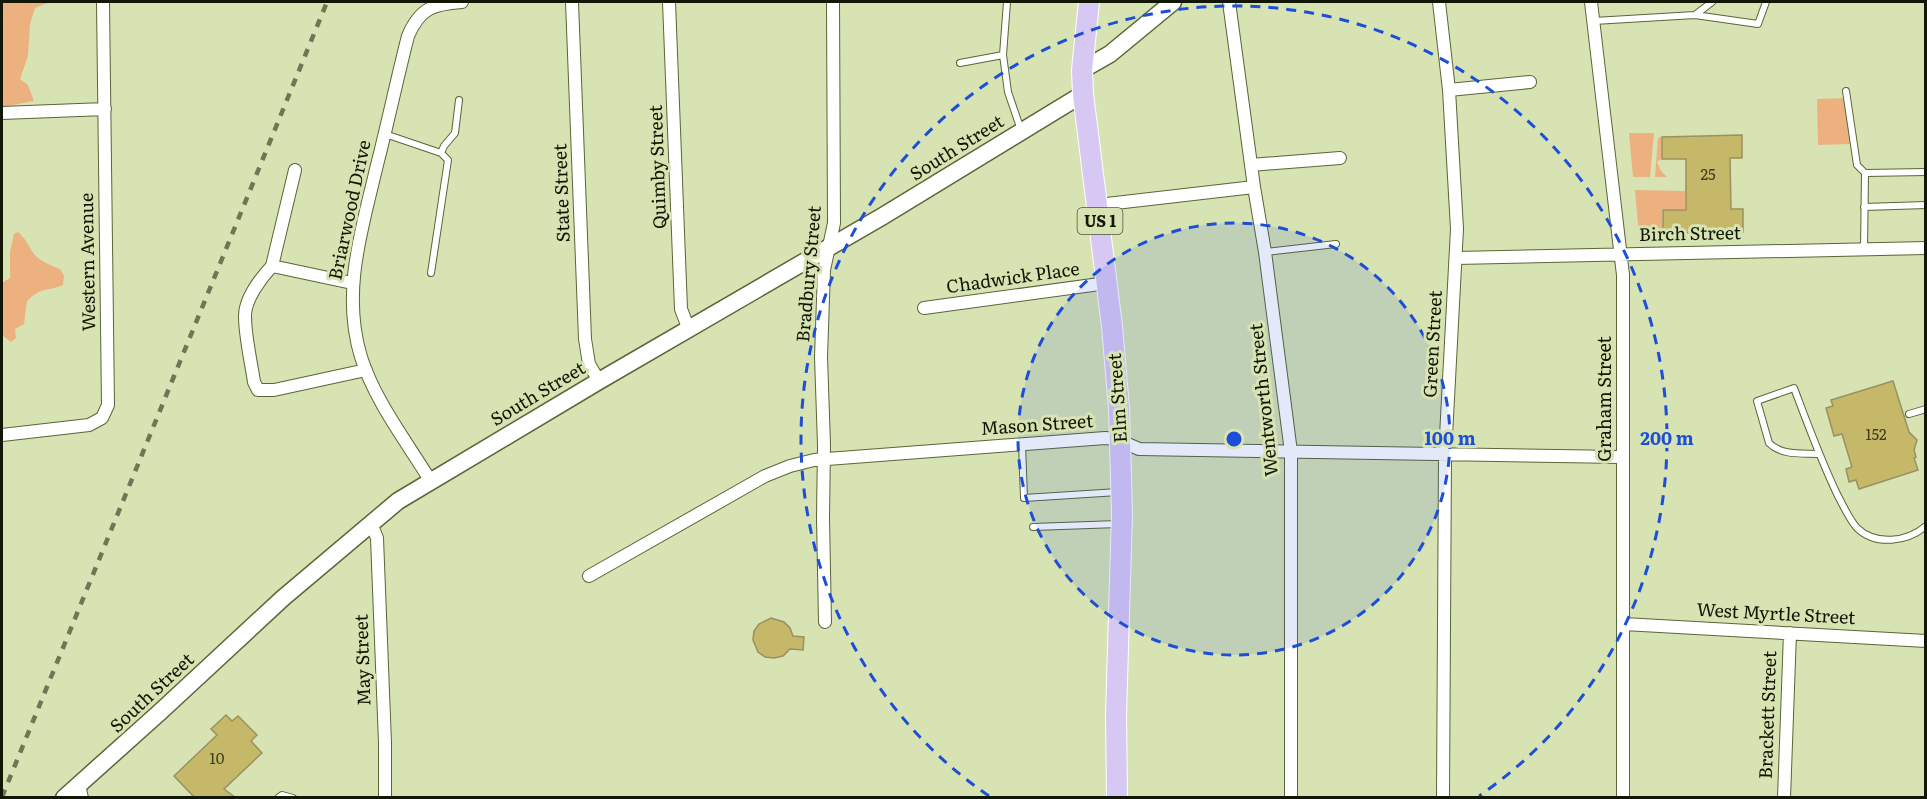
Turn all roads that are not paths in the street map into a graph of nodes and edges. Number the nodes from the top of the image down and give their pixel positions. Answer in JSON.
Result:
{"nodes":[{"id":1,"x":103,"y":2,"type":"edge"},
{"id":2,"x":462,"y":2,"type":"edge"},
{"id":3,"x":572,"y":2,"type":"edge"},
{"id":4,"x":669,"y":2,"type":"edge"},
{"id":5,"x":833,"y":2,"type":"edge"},
{"id":6,"x":1007,"y":2,"type":"edge"},
{"id":7,"x":1089,"y":2,"type":"edge"},
{"id":8,"x":1173,"y":2,"type":"edge"},
{"id":9,"x":1229,"y":2,"type":"edge"},
{"id":10,"x":1439,"y":2,"type":"edge"},
{"id":11,"x":1591,"y":2,"type":"edge"},
{"id":12,"x":1713,"y":2,"type":"edge"},
{"id":13,"x":1766,"y":2,"type":"edge"},
{"id":14,"x":1695,"y":15,"type":"junction"},
{"id":15,"x":1594,"y":21,"type":"junction"},
{"id":16,"x":1003,"y":55,"type":"junction"},
{"id":17,"x":960,"y":63,"type":"dead end"},
{"id":18,"x":1082,"y":70,"type":"junction"},
{"id":19,"x":1530,"y":82,"type":"dead end"},
{"id":20,"x":1449,"y":90,"type":"junction"},
{"id":21,"x":1846,"y":91,"type":"dead end"},
{"id":22,"x":1083,"y":93,"type":"junction"},
{"id":23,"x":459,"y":100,"type":"dead end"},
{"id":24,"x":105,"y":109,"type":"junction"},
{"id":25,"x":2,"y":114,"type":"edge"},
{"id":26,"x":1022,"y":131,"type":"junction"},
{"id":27,"x":385,"y":134,"type":"junction"},
{"id":28,"x":441,"y":153,"type":"junction"},
{"id":29,"x":1340,"y":158,"type":"dead end"},
{"id":30,"x":1251,"y":165,"type":"junction"},
{"id":31,"x":295,"y":170,"type":"dead end"},
{"id":32,"x":1926,"y":172,"type":"edge"},
{"id":33,"x":1864,"y":173,"type":"junction"},
{"id":34,"x":1254,"y":187,"type":"junction"},
{"id":35,"x":1098,"y":205,"type":"junction"},
{"id":36,"x":1926,"y":205,"type":"edge"},
{"id":37,"x":1864,"y":207,"type":"junction"},
{"id":38,"x":1336,"y":244,"type":"dead end"},
{"id":39,"x":831,"y":247,"type":"junction"},
{"id":40,"x":1926,"y":248,"type":"edge"},
{"id":41,"x":1864,"y":249,"type":"junction"},
{"id":42,"x":1265,"y":252,"type":"junction"},
{"id":43,"x":1622,"y":253,"type":"junction"},
{"id":44,"x":1456,"y":258,"type":"junction"},
{"id":45,"x":272,"y":266,"type":"junction"},
{"id":46,"x":431,"y":273,"type":"dead end"},
{"id":47,"x":1107,"y":283,"type":"junction"},
{"id":48,"x":352,"y":284,"type":"junction"},
{"id":49,"x":924,"y":308,"type":"dead end"},
{"id":50,"x":689,"y":330,"type":"junction"},
{"id":51,"x":366,"y":370,"type":"junction"},
{"id":52,"x":599,"y":381,"type":"junction"},
{"id":53,"x":1926,"y":409,"type":"edge"},
{"id":54,"x":1909,"y":414,"type":"dead end"},
{"id":55,"x":2,"y":435,"type":"edge"},
{"id":56,"x":1121,"y":441,"type":"junction"},
{"id":57,"x":1022,"y":444,"type":"junction"},
{"id":58,"x":1291,"y":452,"type":"junction"},
{"id":59,"x":1819,"y":454,"type":"junction"},
{"id":60,"x":1445,"y":455,"type":"junction"},
{"id":61,"x":1622,"y":457,"type":"junction"},
{"id":62,"x":824,"y":459,"type":"junction"},
{"id":63,"x":430,"y":480,"type":"junction"},
{"id":64,"x":1122,"y":492,"type":"junction"},
{"id":65,"x":371,"y":523,"type":"junction"},
{"id":66,"x":1122,"y":524,"type":"junction"},
{"id":67,"x":1926,"y":526,"type":"edge"},
{"id":68,"x":1033,"y":527,"type":"dead end"},
{"id":69,"x":589,"y":576,"type":"dead end"},
{"id":70,"x":825,"y":622,"type":"dead end"},
{"id":71,"x":1624,"y":624,"type":"junction"},
{"id":72,"x":1790,"y":633,"type":"junction"},
{"id":73,"x":1926,"y":641,"type":"edge"},
{"id":74,"x":80,"y":791,"type":"edge"},
{"id":75,"x":63,"y":798,"type":"edge"},
{"id":76,"x":278,"y":798,"type":"edge"},
{"id":77,"x":293,"y":798,"type":"edge"},
{"id":78,"x":385,"y":798,"type":"edge"},
{"id":79,"x":1117,"y":798,"type":"edge"},
{"id":80,"x":1291,"y":798,"type":"edge"},
{"id":81,"x":1443,"y":798,"type":"edge"},
{"id":82,"x":1623,"y":798,"type":"edge"},
{"id":83,"x":1784,"y":798,"type":"edge"}],
"edges":[{"from":1,"to":24,"type":"street","name":"Western Avenue"},
{"from":2,"to":27,"type":"street","name":"Briarwood Drive"},
{"from":3,"to":52,"type":"street","name":"State Street"},
{"from":4,"to":50,"type":"street","name":"Quimby Street"},
{"from":5,"to":39,"type":"street","name":"Bradbury Street"},
{"from":6,"to":16,"type":"lane"},
{"from":7,"to":18,"type":"main road","name":"Elm Street","number":"US 1"},
{"from":8,"to":18,"type":"street"},
{"from":9,"to":30,"type":"street","name":"Wentworth Street"},
{"from":10,"to":20,"type":"street","name":"Green Street"},
{"from":11,"to":15,"type":"street","name":"Graham Street"},
{"from":12,"to":14,"type":"lane"},
{"from":13,"to":14,"type":"lane"},
{"from":14,"to":15,"type":"lane"},
{"from":15,"to":43,"type":"street","name":"Graham Street"},
{"from":16,"to":17,"type":"lane"},
{"from":16,"to":26,"type":"lane"},
{"from":18,"to":22,"type":"main road","name":"Elm Street","number":"US 1"},
{"from":19,"to":20,"type":"street"},
{"from":20,"to":44,"type":"street","name":"Green Street"},
{"from":21,"to":33,"type":"lane"},
{"from":22,"to":26,"type":"street","name":"South Street"},
{"from":22,"to":35,"type":"main road","name":"Elm Street","number":"US 1"},
{"from":23,"to":28,"type":"lane"},
{"from":24,"to":25,"type":"street"},
{"from":24,"to":55,"type":"street","name":"Western Avenue"},
{"from":26,"to":39,"type":"street","name":"South Street"},
{"from":27,"to":28,"type":"lane"},
{"from":27,"to":48,"type":"street","name":"Briarwood Drive"},
{"from":28,"to":46,"type":"lane"},
{"from":29,"to":30,"type":"street"},
{"from":30,"to":34,"type":"street","name":"Wentworth Street"},
{"from":31,"to":45,"type":"street"},
{"from":32,"to":33,"type":"lane"},
{"from":33,"to":37,"type":"lane"},
{"from":34,"to":35,"type":"street"},
{"from":34,"to":42,"type":"street","name":"Wentworth Street"},
{"from":35,"to":47,"type":"main road","name":"Elm Street","number":"US 1"},
{"from":36,"to":37,"type":"lane"},
{"from":37,"to":41,"type":"lane"},
{"from":38,"to":42,"type":"lane"},
{"from":39,"to":50,"type":"street","name":"South Street"},
{"from":39,"to":62,"type":"street","name":"Bradbury Street"},
{"from":40,"to":41,"type":"street","name":"Birch Street"},
{"from":41,"to":43,"type":"street","name":"Birch Street"},
{"from":42,"to":58,"type":"street","name":"Wentworth Street"},
{"from":43,"to":44,"type":"street","name":"Birch Street"},
{"from":43,"to":61,"type":"street","name":"Graham Street"},
{"from":44,"to":60,"type":"street","name":"Green Street"},
{"from":45,"to":48,"type":"street"},
{"from":45,"to":51,"type":"street"},
{"from":47,"to":49,"type":"street","name":"Chadwick Place"},
{"from":47,"to":56,"type":"main road","name":"Elm Street","number":"US 1"},
{"from":48,"to":51,"type":"street","name":"Briarwood Drive"},
{"from":50,"to":52,"type":"street","name":"South Street"},
{"from":51,"to":63,"type":"street","name":"Briarwood Drive"},
{"from":52,"to":63,"type":"street","name":"South Street"},
{"from":53,"to":54,"type":"lane"},
{"from":56,"to":57,"type":"street","name":"Mason Street"},
{"from":56,"to":58,"type":"street","name":"Mason Street"},
{"from":56,"to":64,"type":"main road","name":"Elm Street","number":"US 1"},
{"from":57,"to":62,"type":"street","name":"Mason Street"},
{"from":57,"to":64,"type":"lane"},
{"from":58,"to":60,"type":"street","name":"Mason Street"},
{"from":58,"to":80,"type":"street","name":"Wentworth Street"},
{"from":59,"to":59,"type":"lane"},
{"from":59,"to":67,"type":"lane"},
{"from":60,"to":61,"type":"street","name":"Mason Street"},
{"from":60,"to":81,"type":"street","name":"Green Street"},
{"from":61,"to":71,"type":"street","name":"Graham Street"},
{"from":62,"to":69,"type":"street","name":"Mason Street"},
{"from":62,"to":70,"type":"street","name":"Bradbury Street"},
{"from":63,"to":65,"type":"street","name":"South Street"},
{"from":64,"to":66,"type":"main road","name":"Elm Street","number":"US 1"},
{"from":65,"to":74,"type":"street","name":"South Street"},
{"from":65,"to":78,"type":"street","name":"May Street"},
{"from":66,"to":68,"type":"lane"},
{"from":66,"to":79,"type":"main road","name":"Elm Street","number":"US 1"},
{"from":71,"to":72,"type":"street","name":"West Myrtle Street"},
{"from":71,"to":82,"type":"street","name":"Graham Street"},
{"from":72,"to":73,"type":"street","name":"West Myrtle Street"},
{"from":72,"to":83,"type":"street","name":"Brackett Street"},
{"from":74,"to":75,"type":"street","name":"South Street"},
{"from":76,"to":77,"type":"lane"}]}
